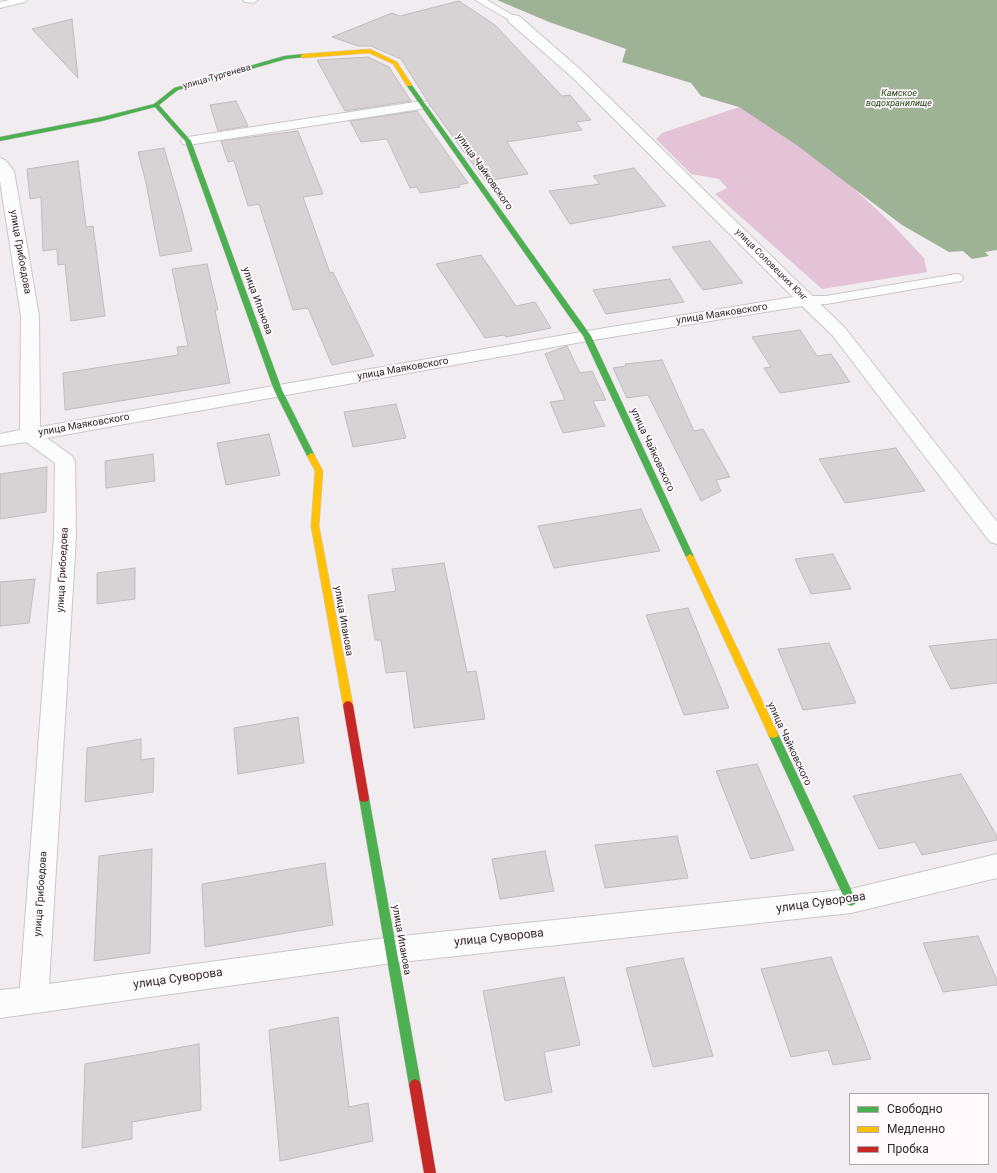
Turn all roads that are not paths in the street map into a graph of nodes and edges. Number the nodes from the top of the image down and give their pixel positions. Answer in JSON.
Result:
{"nodes":[{"id":1,"x":22,"y":0,"type":"edge"},
{"id":2,"x":248,"y":0,"type":"edge"},
{"id":3,"x":253,"y":0,"type":"edge"},
{"id":4,"x":480,"y":0,"type":"edge"},
{"id":5,"x":0,"y":5,"type":"edge"},
{"id":6,"x":514,"y":19,"type":"joint"},
{"id":7,"x":370,"y":52,"type":"joint"},
{"id":8,"x":156,"y":105,"type":"junction"},
{"id":9,"x":422,"y":105,"type":"junction"},
{"id":10,"x":0,"y":138,"type":"edge"},
{"id":11,"x":188,"y":141,"type":"junction"},
{"id":12,"x":0,"y":163,"type":"edge"},
{"id":13,"x":957,"y":278,"type":"dead end"},
{"id":14,"x":806,"y":300,"type":"junction"},
{"id":15,"x":587,"y":336,"type":"junction"},
{"id":16,"x":278,"y":390,"type":"junction"},
{"id":17,"x":30,"y":435,"type":"junction"},
{"id":18,"x":0,"y":440,"type":"edge"},
{"id":19,"x":997,"y":538,"type":"edge"},
{"id":20,"x":997,"y":866,"type":"edge"},
{"id":21,"x":851,"y":901,"type":"junction"},
{"id":22,"x":392,"y":950,"type":"junction"},
{"id":23,"x":34,"y":998,"type":"junction"},
{"id":24,"x":0,"y":1004,"type":"edge"},
{"id":25,"x":430,"y":1173,"type":"edge"}],
"edges":[{"from":1,"to":5,"type":"lane"},
{"from":2,"to":3,"type":"lane"},
{"from":4,"to":6,"type":"lane"},
{"from":6,"to":14,"type":"street","name":"улица Соловецких Юнг"},
{"from":7,"to":8,"type":"street","name":"улица Тургенева"},
{"from":7,"to":9,"type":"street","name":"улица Чайковского"},
{"from":8,"to":10,"type":"street","name":"улица Тургенева"},
{"from":8,"to":11,"type":"street","name":"улица Ипанова"},
{"from":9,"to":11,"type":"street"},
{"from":9,"to":15,"type":"street","name":"улица Чайковского"},
{"from":11,"to":16,"type":"street","name":"улица Ипанова"},
{"from":12,"to":17,"type":"street","name":"улица Грибоедова"},
{"from":13,"to":14,"type":"lane"},
{"from":14,"to":15,"type":"street","name":"улица Маяковского"},
{"from":14,"to":19,"type":"street","name":"улица Соловецких Юнг"},
{"from":15,"to":16,"type":"street","name":"улица Маяковского"},
{"from":15,"to":21,"type":"street","name":"улица Чайковского"},
{"from":16,"to":17,"type":"street","name":"улица Маяковского"},
{"from":16,"to":22,"type":"street","name":"улица Ипанова"},
{"from":17,"to":18,"type":"street","name":"улица Маяковского"},
{"from":17,"to":23,"type":"street","name":"улица Грибоедова"},
{"from":20,"to":21,"type":"street","name":"улица Суворова"},
{"from":21,"to":22,"type":"street","name":"улица Суворова"},
{"from":22,"to":23,"type":"street","name":"улица Суворова"},
{"from":22,"to":25,"type":"street","name":"улица Ипанова"},
{"from":23,"to":24,"type":"street","name":"улица Суворова"}]}
